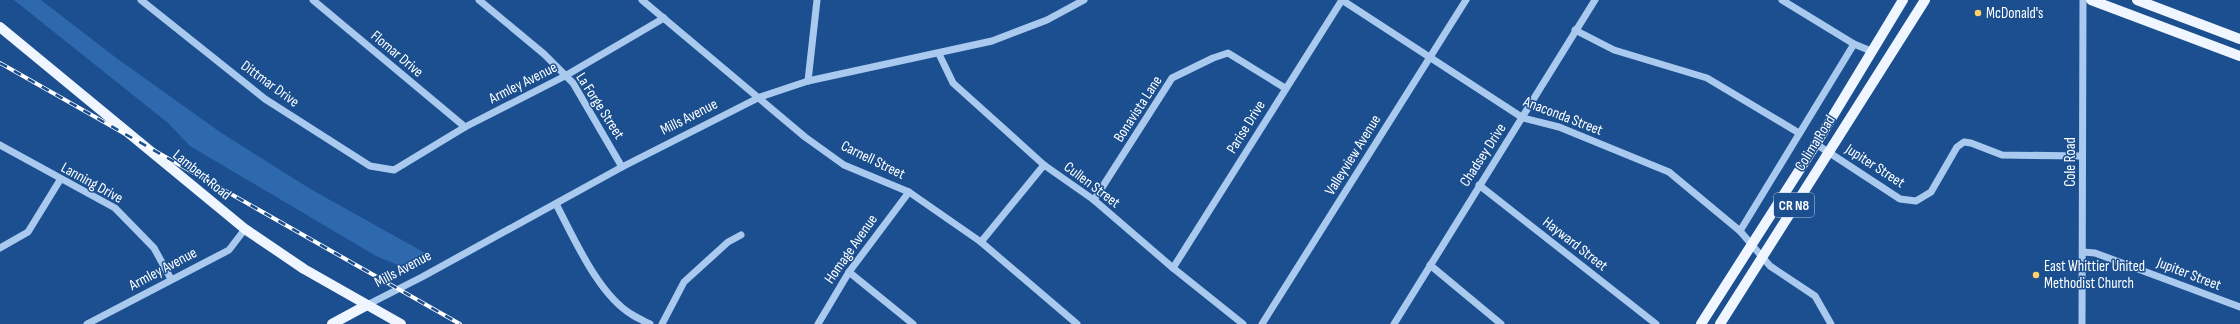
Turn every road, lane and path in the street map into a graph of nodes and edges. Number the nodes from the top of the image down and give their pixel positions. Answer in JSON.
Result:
{"nodes":[{"id":1,"x":141,"y":0,"type":"edge"},
{"id":2,"x":313,"y":0,"type":"edge"},
{"id":3,"x":479,"y":0,"type":"edge"},
{"id":4,"x":642,"y":0,"type":"edge"},
{"id":5,"x":817,"y":0,"type":"edge"},
{"id":6,"x":1084,"y":0,"type":"edge"},
{"id":7,"x":1342,"y":0,"type":"edge"},
{"id":8,"x":1466,"y":0,"type":"edge"},
{"id":9,"x":1595,"y":0,"type":"edge"},
{"id":10,"x":1782,"y":0,"type":"edge"},
{"id":11,"x":1903,"y":0,"type":"edge"},
{"id":12,"x":1925,"y":0,"type":"edge"},
{"id":13,"x":2083,"y":0,"type":"edge"},
{"id":14,"x":2091,"y":0,"type":"edge"},
{"id":15,"x":2137,"y":0,"type":"edge"},
{"id":16,"x":664,"y":18,"type":"junction"},
{"id":17,"x":0,"y":27,"type":"edge"},
{"id":18,"x":1575,"y":30,"type":"junction"},
{"id":19,"x":2240,"y":38,"type":"edge"},
{"id":20,"x":1854,"y":44,"type":"junction"},
{"id":21,"x":1871,"y":51,"type":"junction"},
{"id":22,"x":939,"y":54,"type":"junction"},
{"id":23,"x":1431,"y":56,"type":"junction"},
{"id":24,"x":2240,"y":56,"type":"edge"},
{"id":25,"x":565,"y":76,"type":"junction"},
{"id":26,"x":808,"y":81,"type":"junction"},
{"id":27,"x":1285,"y":88,"type":"junction"},
{"id":28,"x":760,"y":97,"type":"junction"},
{"id":29,"x":1522,"y":118,"type":"junction"},
{"id":30,"x":465,"y":127,"type":"junction"},
{"id":31,"x":1799,"y":134,"type":"junction"},
{"id":32,"x":1816,"y":144,"type":"junction"},
{"id":33,"x":0,"y":145,"type":"edge"},
{"id":34,"x":1828,"y":152,"type":"junction"},
{"id":35,"x":2082,"y":156,"type":"junction"},
{"id":36,"x":1044,"y":165,"type":"junction"},
{"id":37,"x":622,"y":167,"type":"junction"},
{"id":38,"x":394,"y":170,"type":"joint"},
{"id":39,"x":60,"y":180,"type":"junction"},
{"id":40,"x":1479,"y":184,"type":"junction"},
{"id":41,"x":909,"y":192,"type":"junction"},
{"id":42,"x":1094,"y":200,"type":"junction"},
{"id":43,"x":556,"y":204,"type":"junction"},
{"id":44,"x":244,"y":229,"type":"junction"},
{"id":45,"x":1740,"y":231,"type":"junction"},
{"id":46,"x":741,"y":235,"type":"dead end"},
{"id":47,"x":981,"y":242,"type":"junction"},
{"id":48,"x":1752,"y":245,"type":"junction"},
{"id":49,"x":0,"y":248,"type":"edge"},
{"id":50,"x":2083,"y":252,"type":"junction"},
{"id":51,"x":1761,"y":258,"type":"junction"},
{"id":52,"x":1430,"y":265,"type":"junction"},
{"id":53,"x":1173,"y":268,"type":"junction"},
{"id":54,"x":849,"y":272,"type":"junction"},
{"id":55,"x":171,"y":279,"type":"junction"},
{"id":56,"x":367,"y":305,"type":"junction"},
{"id":57,"x":2240,"y":307,"type":"edge"},
{"id":58,"x":87,"y":324,"type":"edge"},
{"id":59,"x":332,"y":324,"type":"edge"},
{"id":60,"x":401,"y":324,"type":"edge"},
{"id":61,"x":650,"y":324,"type":"edge"},
{"id":62,"x":662,"y":324,"type":"edge"},
{"id":63,"x":818,"y":324,"type":"edge"},
{"id":64,"x":913,"y":324,"type":"edge"},
{"id":65,"x":1077,"y":324,"type":"edge"},
{"id":66,"x":1244,"y":324,"type":"edge"},
{"id":67,"x":1262,"y":324,"type":"edge"},
{"id":68,"x":1394,"y":324,"type":"edge"},
{"id":69,"x":1501,"y":324,"type":"edge"},
{"id":70,"x":1656,"y":324,"type":"edge"},
{"id":71,"x":1700,"y":324,"type":"edge"},
{"id":72,"x":1720,"y":324,"type":"edge"},
{"id":73,"x":1831,"y":324,"type":"edge"},
{"id":74,"x":2082,"y":324,"type":"edge"}],
"edges":[{"from":1,"to":38,"type":"street","name":"Dittmar Drive"},
{"from":2,"to":30,"type":"street","name":"Flomar Drive"},
{"from":3,"to":25,"type":"street","name":"La Forge Street"},
{"from":4,"to":16,"type":"street","name":"Carnell Street"},
{"from":5,"to":26,"type":"street"},
{"from":6,"to":22,"type":"street","name":"Mills Avenue"},
{"from":7,"to":23,"type":"street","name":"Anaconda Street"},
{"from":7,"to":27,"type":"street","name":"Parise Drive"},
{"from":8,"to":23,"type":"street","name":"Valleyview Avenue"},
{"from":9,"to":18,"type":"street","name":"Chadsey Drive"},
{"from":10,"to":20,"type":"street"},
{"from":11,"to":21,"type":"main road","name":"Colima Road","number":"CR N8"},
{"from":12,"to":34,"type":"main road","name":"Colima Road","number":"CR N8"},
{"from":13,"to":35,"type":"street","name":"Cole Road"},
{"from":14,"to":24,"type":"main road"},
{"from":15,"to":19,"type":"main road"},
{"from":16,"to":25,"type":"street","name":"Armley Avenue"},
{"from":16,"to":28,"type":"street","name":"Carnell Street"},
{"from":17,"to":44,"type":"main road","name":"Lambert Road"},
{"from":18,"to":29,"type":"street","name":"Chadsey Drive"},
{"from":18,"to":31,"type":"street"},
{"from":20,"to":21,"type":"street"},
{"from":20,"to":31,"type":"street"},
{"from":21,"to":32,"type":"main road","name":"Colima Road","number":"CR N8"},
{"from":22,"to":26,"type":"street","name":"Mills Avenue"},
{"from":22,"to":36,"type":"street","name":"Cullen Street"},
{"from":23,"to":29,"type":"street","name":"Anaconda Street"},
{"from":23,"to":67,"type":"street","name":"Valleyview Avenue"},
{"from":25,"to":30,"type":"street","name":"Armley Avenue"},
{"from":25,"to":37,"type":"street","name":"La Forge Street"},
{"from":26,"to":28,"type":"street","name":"Mills Avenue"},
{"from":27,"to":42,"type":"street","name":"Bonavista Lane"},
{"from":27,"to":53,"type":"street","name":"Parise Drive"},
{"from":28,"to":37,"type":"street","name":"Mills Avenue"},
{"from":28,"to":41,"type":"street","name":"Carnell Street"},
{"from":29,"to":40,"type":"street","name":"Chadsey Drive"},
{"from":29,"to":45,"type":"street","name":"Anaconda Street"},
{"from":30,"to":38,"type":"street","name":"Armley Avenue"},
{"from":31,"to":45,"type":"street"},
{"from":32,"to":34,"type":"street","name":"Jupiter Street"},
{"from":32,"to":48,"type":"main road","name":"Colima Road","number":"CR N8"},
{"from":33,"to":39,"type":"street","name":"Lanning Drive"},
{"from":34,"to":35,"type":"street","name":"Jupiter Street"},
{"from":34,"to":51,"type":"main road","name":"Colima Road","number":"CR N8"},
{"from":35,"to":50,"type":"street","name":"Cole Road"},
{"from":36,"to":42,"type":"street","name":"Cullen Street"},
{"from":36,"to":47,"type":"street"},
{"from":37,"to":43,"type":"street","name":"Mills Avenue"},
{"from":39,"to":49,"type":"street"},
{"from":39,"to":55,"type":"street","name":"Lanning Drive"},
{"from":40,"to":52,"type":"street","name":"Chadsey Drive"},
{"from":40,"to":70,"type":"street","name":"Hayward Street"},
{"from":41,"to":47,"type":"street","name":"Carnell Street"},
{"from":41,"to":54,"type":"street","name":"Homage Avenue"},
{"from":42,"to":53,"type":"street","name":"Cullen Street"},
{"from":43,"to":56,"type":"street","name":"Mills Avenue"},
{"from":43,"to":61,"type":"street"},
{"from":44,"to":55,"type":"street","name":"Armley Avenue"},
{"from":44,"to":56,"type":"main road","name":"Lambert Road"},
{"from":45,"to":48,"type":"street","name":"Anaconda Street"},
{"from":46,"to":62,"type":"street"},
{"from":47,"to":65,"type":"street","name":"Carnell Street"},
{"from":48,"to":51,"type":"street","name":"Anaconda Street"},
{"from":48,"to":71,"type":"main road","name":"Colima Road","number":"CR N8"},
{"from":50,"to":57,"type":"street","name":"Jupiter Street"},
{"from":50,"to":74,"type":"street","name":"Cole Road"},
{"from":51,"to":72,"type":"main road","name":"Colima Road","number":"CR N8"},
{"from":51,"to":73,"type":"street","name":"Anaconda Street"},
{"from":52,"to":68,"type":"street","name":"Chadsey Drive"},
{"from":52,"to":69,"type":"street"},
{"from":53,"to":66,"type":"street","name":"Cullen Street"},
{"from":54,"to":63,"type":"street","name":"Homage Avenue"},
{"from":54,"to":64,"type":"street"},
{"from":55,"to":58,"type":"street","name":"Armley Avenue"},
{"from":56,"to":59,"type":"main road","name":"Mills Avenue"},
{"from":56,"to":60,"type":"main road","name":"Lambert Road"}]}
